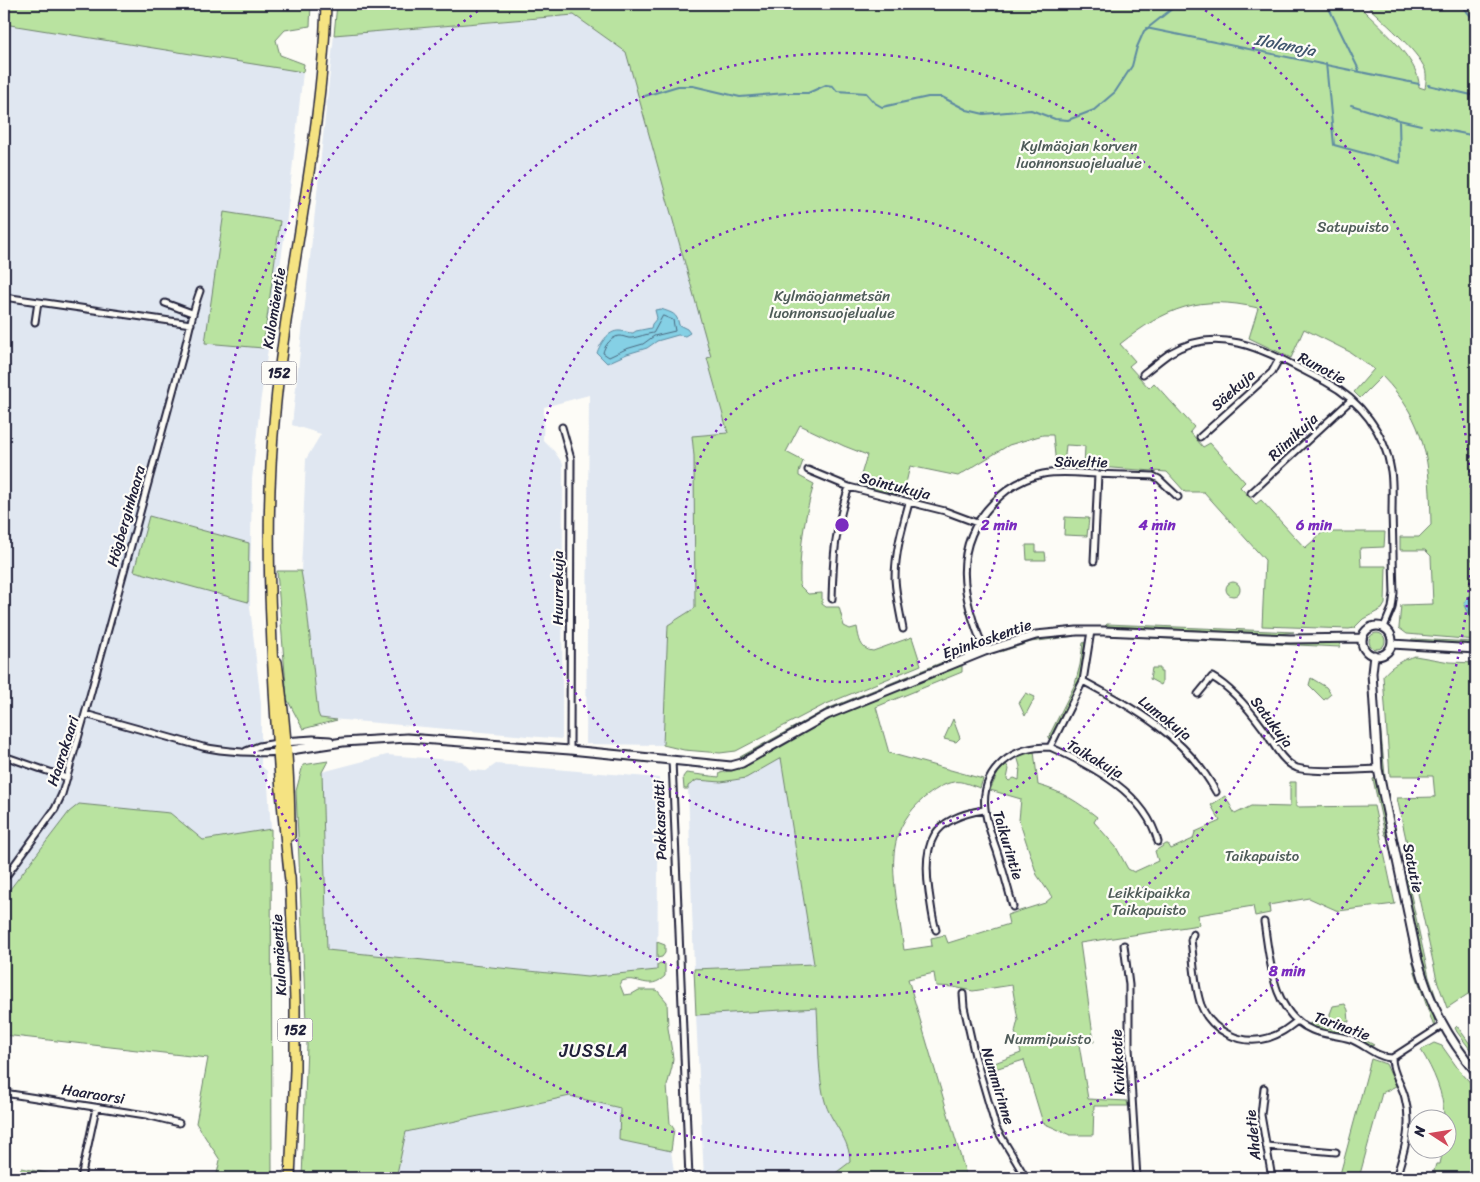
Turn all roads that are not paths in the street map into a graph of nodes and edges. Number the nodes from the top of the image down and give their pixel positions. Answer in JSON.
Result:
{"nodes":[{"id":1,"x":326,"y":4,"type":"edge"},
{"id":2,"x":200,"y":291,"type":"dead end"},
{"id":3,"x":4,"y":297,"type":"edge"},
{"id":4,"x":38,"y":302,"type":"junction"},
{"id":5,"x":165,"y":303,"type":"dead end"},
{"id":6,"x":192,"y":313,"type":"junction"},
{"id":7,"x":35,"y":322,"type":"dead end"},
{"id":8,"x":191,"y":324,"type":"junction"},
{"id":9,"x":1279,"y":360,"type":"junction"},
{"id":10,"x":1143,"y":374,"type":"dead end"},
{"id":11,"x":1351,"y":400,"type":"junction"},
{"id":12,"x":562,"y":427,"type":"dead end"},
{"id":13,"x":1200,"y":437,"type":"dead end"},
{"id":14,"x":808,"y":470,"type":"dead end"},
{"id":15,"x":1098,"y":474,"type":"junction"},
{"id":16,"x":849,"y":487,"type":"junction"},
{"id":17,"x":1252,"y":492,"type":"dead end"},
{"id":18,"x":1178,"y":497,"type":"dead end"},
{"id":19,"x":909,"y":503,"type":"junction"},
{"id":20,"x":977,"y":523,"type":"junction"},
{"id":21,"x":1094,"y":562,"type":"dead end"},
{"id":22,"x":832,"y":600,"type":"dead end"},
{"id":23,"x":1384,"y":627,"type":"junction"},
{"id":24,"x":903,"y":629,"type":"dead end"},
{"id":25,"x":1091,"y":631,"type":"junction"},
{"id":26,"x":1362,"y":638,"type":"junction"},
{"id":27,"x":1392,"y":644,"type":"junction"},
{"id":28,"x":1476,"y":649,"type":"edge"},
{"id":29,"x":985,"y":651,"type":"junction"},
{"id":30,"x":1374,"y":655,"type":"junction"},
{"id":31,"x":1083,"y":681,"type":"junction"},
{"id":32,"x":1198,"y":694,"type":"dead end"},
{"id":33,"x":85,"y":714,"type":"junction"},
{"id":34,"x":281,"y":747,"type":"junction"},
{"id":35,"x":1050,"y":748,"type":"junction"},
{"id":36,"x":570,"y":750,"type":"junction"},
{"id":37,"x":244,"y":752,"type":"junction"},
{"id":38,"x":4,"y":756,"type":"edge"},
{"id":39,"x":672,"y":760,"type":"junction"},
{"id":40,"x":1378,"y":769,"type":"junction"},
{"id":41,"x":66,"y":778,"type":"junction"},
{"id":42,"x":1216,"y":792,"type":"dead end"},
{"id":43,"x":984,"y":810,"type":"junction"},
{"id":44,"x":1158,"y":842,"type":"dead end"},
{"id":45,"x":4,"y":879,"type":"edge"},
{"id":46,"x":1013,"y":907,"type":"dead end"},
{"id":47,"x":1264,"y":922,"type":"dead end"},
{"id":48,"x":936,"y":930,"type":"dead end"},
{"id":49,"x":1193,"y":934,"type":"dead end"},
{"id":50,"x":1124,"y":945,"type":"dead end"},
{"id":51,"x":963,"y":994,"type":"dead end"},
{"id":52,"x":1297,"y":1021,"type":"junction"},
{"id":53,"x":1442,"y":1025,"type":"junction"},
{"id":54,"x":1392,"y":1058,"type":"junction"},
{"id":55,"x":1476,"y":1072,"type":"edge"},
{"id":56,"x":1264,"y":1088,"type":"dead end"},
{"id":57,"x":4,"y":1093,"type":"edge"},
{"id":58,"x":96,"y":1108,"type":"junction"},
{"id":59,"x":179,"y":1123,"type":"dead end"},
{"id":60,"x":1266,"y":1146,"type":"junction"},
{"id":61,"x":1336,"y":1152,"type":"dead end"},
{"id":62,"x":81,"y":1178,"type":"edge"},
{"id":63,"x":290,"y":1178,"type":"edge"},
{"id":64,"x":689,"y":1178,"type":"edge"},
{"id":65,"x":1026,"y":1178,"type":"edge"},
{"id":66,"x":1137,"y":1178,"type":"edge"},
{"id":67,"x":1272,"y":1178,"type":"edge"},
{"id":68,"x":1396,"y":1178,"type":"edge"}],
"edges":[{"from":1,"to":34,"type":"main road","name":"Kulomäentie","number":"152"},
{"from":2,"to":6,"type":"street","name":"Högberginhaara"},
{"from":3,"to":4,"type":"street"},
{"from":4,"to":7,"type":"street"},
{"from":4,"to":8,"type":"street"},
{"from":5,"to":6,"type":"street"},
{"from":6,"to":8,"type":"street","name":"Högberginhaara"},
{"from":8,"to":33,"type":"street","name":"Högberginhaara"},
{"from":9,"to":10,"type":"street","name":"Runotie"},
{"from":9,"to":11,"type":"street","name":"Runotie"},
{"from":9,"to":13,"type":"street","name":"Säekuja"},
{"from":11,"to":17,"type":"street","name":"Riimikuja"},
{"from":11,"to":23,"type":"street","name":"Runotie"},
{"from":12,"to":36,"type":"street","name":"Huurrekuja"},
{"from":14,"to":16,"type":"street","name":"Sointukuja"},
{"from":15,"to":18,"type":"street","name":"Säveltie"},
{"from":15,"to":20,"type":"street","name":"Säveltie"},
{"from":15,"to":21,"type":"street"},
{"from":16,"to":19,"type":"street","name":"Sointukuja"},
{"from":16,"to":22,"type":"street"},
{"from":19,"to":20,"type":"street","name":"Sointukuja"},
{"from":19,"to":24,"type":"street"},
{"from":20,"to":29,"type":"street","name":"Säveltie"},
{"from":23,"to":26,"type":"street"},
{"from":23,"to":27,"type":"street"},
{"from":25,"to":26,"type":"street","name":"Epinkoskentie"},
{"from":25,"to":29,"type":"street","name":"Epinkoskentie"},
{"from":25,"to":31,"type":"street"},
{"from":26,"to":30,"type":"street"},
{"from":27,"to":28,"type":"street"},
{"from":27,"to":30,"type":"street"},
{"from":29,"to":39,"type":"street","name":"Epinkoskentie"},
{"from":30,"to":40,"type":"street","name":"Satutie"},
{"from":31,"to":35,"type":"street"},
{"from":31,"to":42,"type":"street","name":"Lumokuja"},
{"from":32,"to":40,"type":"street","name":"Satukuja"},
{"from":33,"to":37,"type":"street","name":"Haarakaari"},
{"from":33,"to":41,"type":"street","name":"Haarakaari"},
{"from":34,"to":36,"type":"street","name":"Pakkasraitti"},
{"from":34,"to":37,"type":"street","name":"Haarakaari"},
{"from":34,"to":37,"type":"street","name":"Haarakaari"},
{"from":34,"to":63,"type":"main road","name":"Kulomäentie","number":"152"},
{"from":35,"to":43,"type":"street","name":"Taikurintie"},
{"from":35,"to":44,"type":"street","name":"Taikakuja"},
{"from":36,"to":39,"type":"street","name":"Pakkasraitti"},
{"from":38,"to":41,"type":"street"},
{"from":39,"to":64,"type":"street","name":"Pakkasraitti"},
{"from":40,"to":53,"type":"street","name":"Satutie"},
{"from":41,"to":45,"type":"street","name":"Haarakaari"},
{"from":43,"to":46,"type":"street","name":"Taikurintie"},
{"from":43,"to":48,"type":"street"},
{"from":47,"to":52,"type":"street","name":"Tarinatie"},
{"from":49,"to":52,"type":"street"},
{"from":50,"to":66,"type":"street","name":"Kivikkotie"},
{"from":51,"to":65,"type":"street","name":"Nummirinne"},
{"from":52,"to":54,"type":"street","name":"Tarinatie"},
{"from":53,"to":54,"type":"street"},
{"from":53,"to":55,"type":"street","name":"Satutie"},
{"from":54,"to":68,"type":"street"},
{"from":56,"to":60,"type":"street","name":"Ahdetie"},
{"from":57,"to":58,"type":"street","name":"Haaraorsi"},
{"from":58,"to":59,"type":"street","name":"Haaraorsi"},
{"from":58,"to":62,"type":"street"},
{"from":60,"to":61,"type":"street"},
{"from":60,"to":67,"type":"street","name":"Ahdetie"}]}
